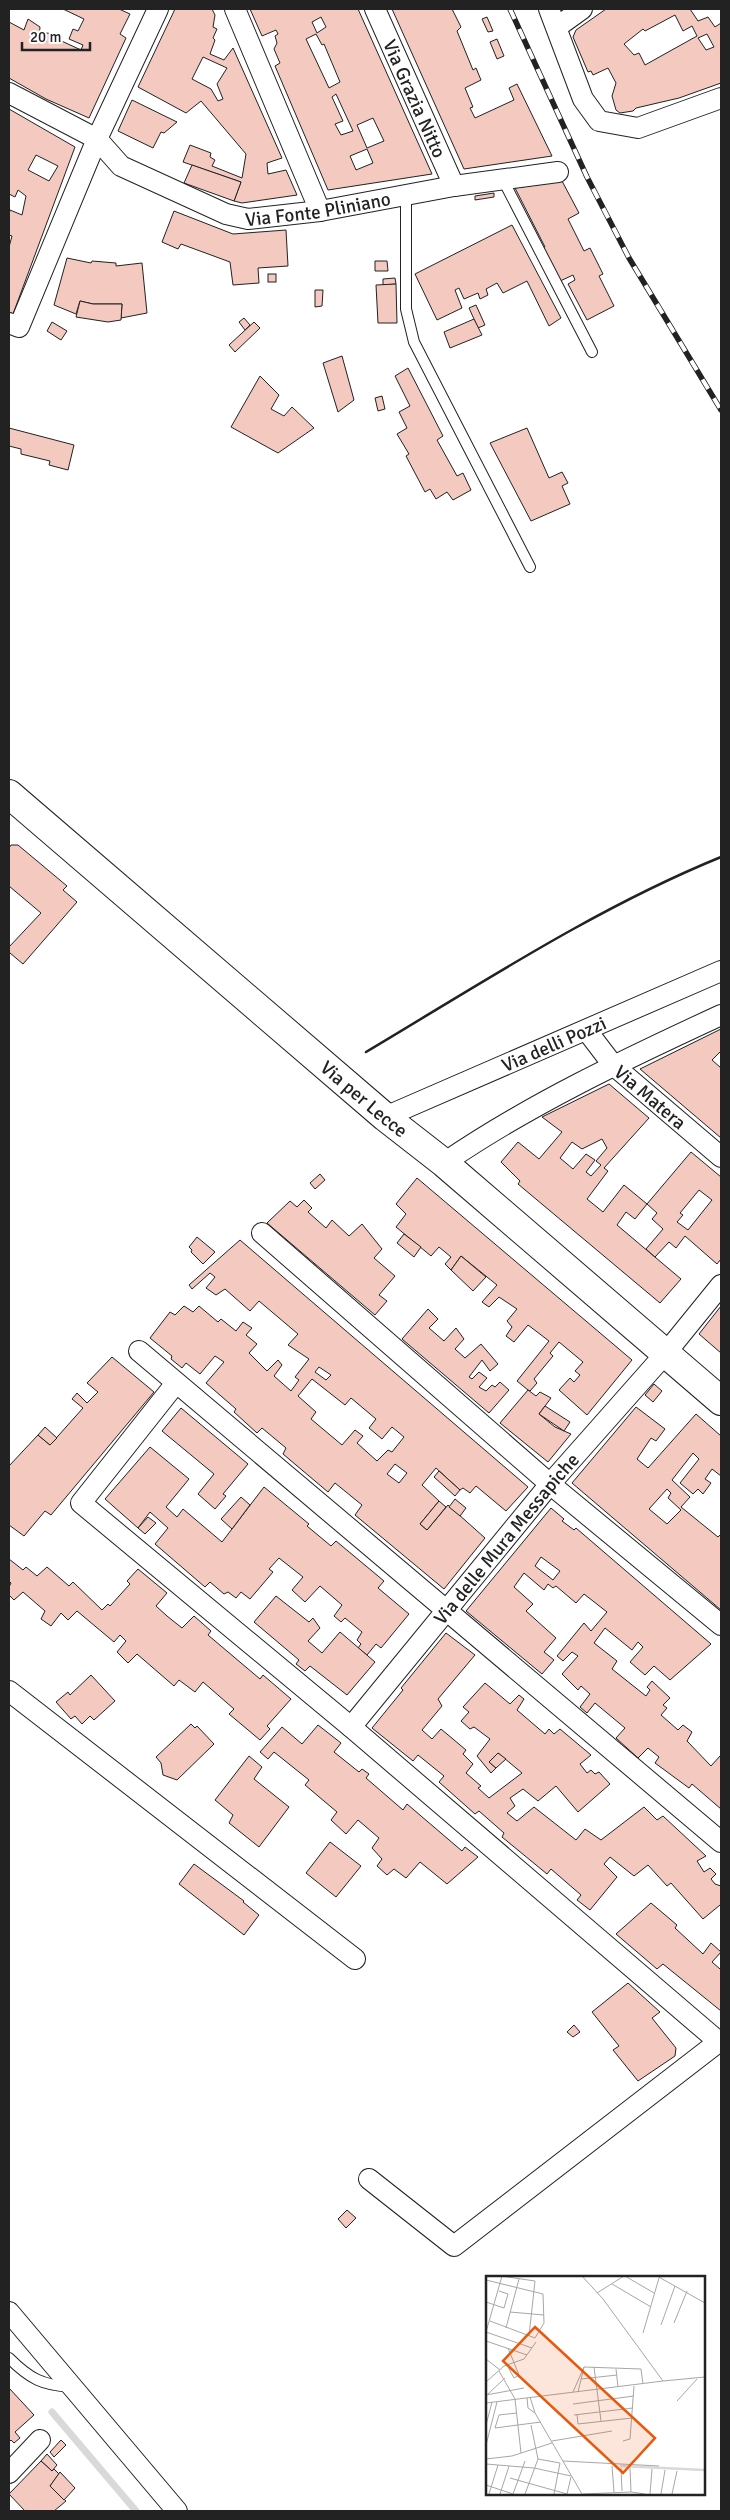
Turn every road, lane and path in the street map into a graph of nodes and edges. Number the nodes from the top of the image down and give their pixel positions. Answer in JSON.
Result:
{"nodes":[{"id":1,"x":158,"y":9,"type":"edge"},
{"id":2,"x":235,"y":9,"type":"edge"},
{"id":3,"x":375,"y":9,"type":"edge"},
{"id":4,"x":549,"y":9,"type":"edge"},
{"id":5,"x":582,"y":9,"type":"edge"},
{"id":6,"x":557,"y":27,"type":"junction"},
{"id":7,"x":9,"y":93,"type":"edge"},
{"id":8,"x":721,"y":98,"type":"edge"},
{"id":9,"x":97,"y":140,"type":"junction"},
{"id":10,"x":558,"y":172,"type":"dead end"},
{"id":11,"x":503,"y":180,"type":"junction"},
{"id":12,"x":454,"y":186,"type":"junction"},
{"id":13,"x":406,"y":195,"type":"junction"},
{"id":14,"x":320,"y":211,"type":"junction"},
{"id":15,"x":14,"y":325,"type":"edge"},
{"id":16,"x":592,"y":352,"type":"dead end"},
{"id":17,"x":530,"y":567,"type":"dead end"},
{"id":18,"x":9,"y":794,"type":"edge"},
{"id":19,"x":721,"y":971,"type":"edge"},
{"id":20,"x":721,"y":1015,"type":"edge"},
{"id":21,"x":587,"y":1031,"type":"junction"},
{"id":22,"x":613,"y":1066,"type":"junction"},
{"id":23,"x":385,"y":1117,"type":"junction"},
{"id":24,"x":721,"y":1157,"type":"edge"},
{"id":25,"x":444,"y":1163,"type":"junction"},
{"id":26,"x":262,"y":1233,"type":"dead end"},
{"id":27,"x":721,"y":1284,"type":"edge"},
{"id":28,"x":139,"y":1351,"type":"dead end"},
{"id":29,"x":665,"y":1354,"type":"junction"},
{"id":30,"x":176,"y":1383,"type":"junction"},
{"id":31,"x":721,"y":1401,"type":"edge"},
{"id":32,"x":550,"y":1484,"type":"junction"},
{"id":33,"x":446,"y":1611,"type":"junction"},
{"id":34,"x":721,"y":1625,"type":"edge"},
{"id":35,"x":9,"y":1691,"type":"edge"},
{"id":36,"x":351,"y":1727,"type":"junction"},
{"id":37,"x":721,"y":1842,"type":"edge"},
{"id":38,"x":355,"y":1959,"type":"dead end"},
{"id":39,"x":720,"y":2041,"type":"edge"},
{"id":40,"x":369,"y":2179,"type":"dead end"},
{"id":41,"x":9,"y":2312,"type":"edge"},
{"id":42,"x":9,"y":2358,"type":"edge"},
{"id":43,"x":72,"y":2387,"type":"junction"},
{"id":44,"x":40,"y":2440,"type":"dead end"},
{"id":45,"x":9,"y":2473,"type":"edge"},
{"id":46,"x":177,"y":2511,"type":"edge"}],
"edges":[{"from":1,"to":9,"type":"street"},
{"from":2,"to":14,"type":"street"},
{"from":3,"to":12,"type":"street","name":"Via Grazia Nitto"},
{"from":4,"to":6,"type":"street"},
{"from":5,"to":6,"type":"street"},
{"from":6,"to":8,"type":"street"},
{"from":7,"to":9,"type":"street","name":"Via Fonte Pliniano"},
{"from":9,"to":14,"type":"street","name":"Via Fonte Pliniano"},
{"from":9,"to":15,"type":"street"},
{"from":10,"to":11,"type":"street","name":"Via Fonte Pliniano"},
{"from":11,"to":12,"type":"street","name":"Via Fonte Pliniano"},
{"from":11,"to":16,"type":"lane"},
{"from":12,"to":13,"type":"street","name":"Via Fonte Pliniano"},
{"from":13,"to":14,"type":"street","name":"Via Fonte Pliniano"},
{"from":13,"to":17,"type":"lane"},
{"from":18,"to":23,"type":"street","name":"Via per Lecce"},
{"from":19,"to":21,"type":"street","name":"Via delli Pozzi"},
{"from":20,"to":22,"type":"street"},
{"from":21,"to":22,"type":"street","name":"Via Matera"},
{"from":21,"to":23,"type":"street","name":"Via delli Pozzi"},
{"from":22,"to":24,"type":"street","name":"Via Matera"},
{"from":22,"to":25,"type":"street"},
{"from":23,"to":25,"type":"street","name":"Via per Lecce"},
{"from":25,"to":29,"type":"street","name":"Via per Lecce"},
{"from":26,"to":32,"type":"street"},
{"from":27,"to":29,"type":"street","name":"Via delle Mura Messapiche"},
{"from":28,"to":30,"type":"street"},
{"from":29,"to":31,"type":"street","name":"Via per Lecce"},
{"from":29,"to":32,"type":"street","name":"Via delle Mura Messapiche"},
{"from":30,"to":33,"type":"street"},
{"from":30,"to":36,"type":"street"},
{"from":32,"to":33,"type":"street","name":"Via delle Mura Messapiche"},
{"from":32,"to":34,"type":"street"},
{"from":33,"to":36,"type":"street","name":"Via delle Mura Messapiche"},
{"from":33,"to":37,"type":"street"},
{"from":35,"to":38,"type":"street"},
{"from":36,"to":39,"type":"street"},
{"from":39,"to":40,"type":"street"},
{"from":41,"to":43,"type":"street"},
{"from":42,"to":43,"type":"lane"},
{"from":43,"to":46,"type":"street"},
{"from":44,"to":45,"type":"street"}]}
